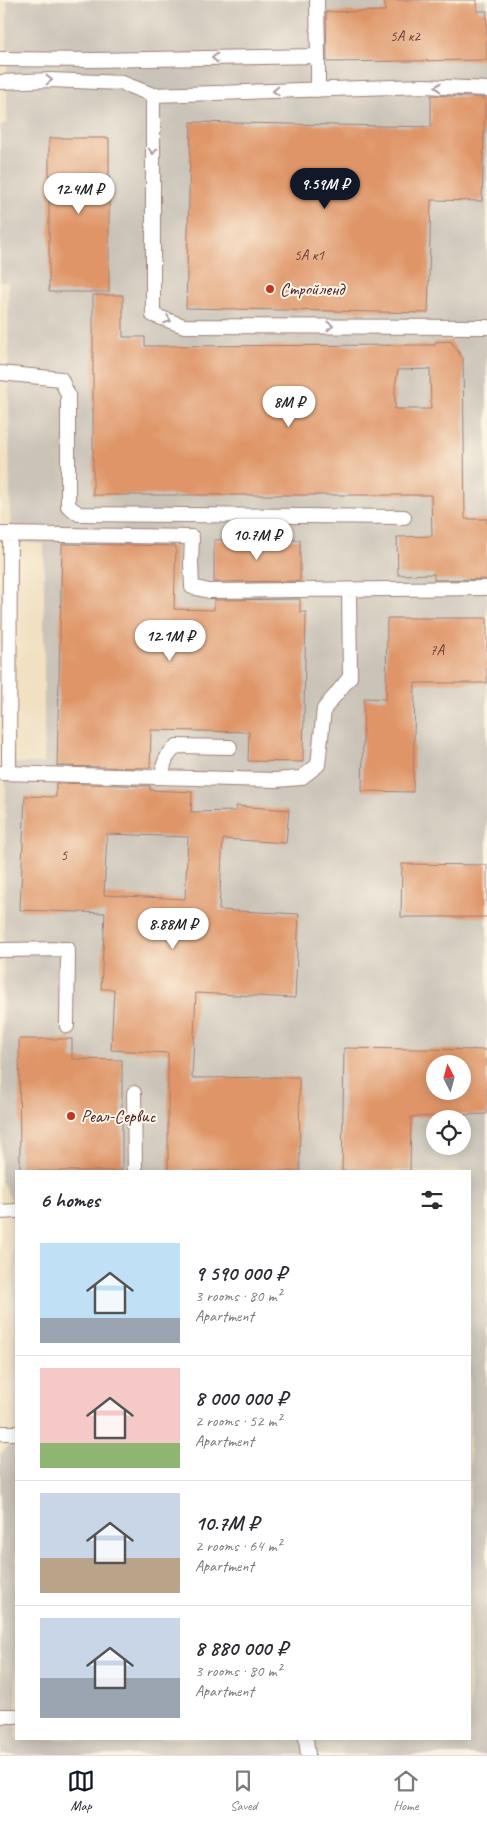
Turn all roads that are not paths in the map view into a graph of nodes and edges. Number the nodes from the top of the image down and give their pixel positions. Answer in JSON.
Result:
{"nodes":[{"id":1,"x":316,"y":0,"type":"edge"},
{"id":2,"x":318,"y":56,"type":"junction"},
{"id":3,"x":0,"y":59,"type":"edge"},
{"id":4,"x":93,"y":60,"type":"junction"},
{"id":5,"x":0,"y":82,"type":"edge"},
{"id":6,"x":122,"y":82,"type":"junction"},
{"id":7,"x":487,"y":89,"type":"edge"},
{"id":8,"x":318,"y":90,"type":"junction"},
{"id":9,"x":153,"y":95,"type":"junction"},
{"id":10,"x":487,"y":327,"type":"edge"},
{"id":11,"x":0,"y":373,"type":"edge"},
{"id":12,"x":404,"y":517,"type":"dead end"},
{"id":13,"x":5,"y":534,"type":"edge"},
{"id":14,"x":487,"y":588,"type":"edge"},
{"id":15,"x":349,"y":590,"type":"junction"},
{"id":16,"x":230,"y":747,"type":"dead end"},
{"id":17,"x":5,"y":773,"type":"edge"},
{"id":18,"x":162,"y":777,"type":"junction"},
{"id":19,"x":0,"y":950,"type":"edge"},
{"id":20,"x":68,"y":1026,"type":"dead end"},
{"id":21,"x":134,"y":1093,"type":"dead end"},
{"id":22,"x":135,"y":1170,"type":"edge"},
{"id":23,"x":15,"y":1211,"type":"edge"},
{"id":24,"x":0,"y":1212,"type":"edge"},
{"id":25,"x":0,"y":1433,"type":"edge"},
{"id":26,"x":15,"y":1433,"type":"edge"},
{"id":27,"x":0,"y":1716,"type":"edge"},
{"id":28,"x":15,"y":1716,"type":"edge"},
{"id":29,"x":306,"y":1740,"type":"edge"},
{"id":30,"x":308,"y":1755,"type":"edge"}],
"edges":[{"from":1,"to":2,"type":"lane"},
{"from":2,"to":4,"type":"lane","one_way":true},
{"from":2,"to":8,"type":"lane"},
{"from":3,"to":4,"type":"lane"},
{"from":4,"to":6,"type":"lane"},
{"from":5,"to":6,"type":"lane","one_way":true},
{"from":6,"to":9,"type":"lane"},
{"from":7,"to":8,"type":"lane","one_way":true},
{"from":8,"to":9,"type":"lane","one_way":true},
{"from":9,"to":10,"type":"lane","one_way":true},
{"from":11,"to":12,"type":"lane"},
{"from":13,"to":15,"type":"lane"},
{"from":13,"to":17,"type":"lane"},
{"from":14,"to":15,"type":"lane"},
{"from":15,"to":18,"type":"lane"},
{"from":16,"to":18,"type":"lane"},
{"from":17,"to":18,"type":"lane"},
{"from":19,"to":20,"type":"lane"},
{"from":21,"to":22,"type":"lane"},
{"from":23,"to":24,"type":"lane"},
{"from":25,"to":26,"type":"lane"},
{"from":27,"to":28,"type":"lane"},
{"from":29,"to":30,"type":"lane"}]}
